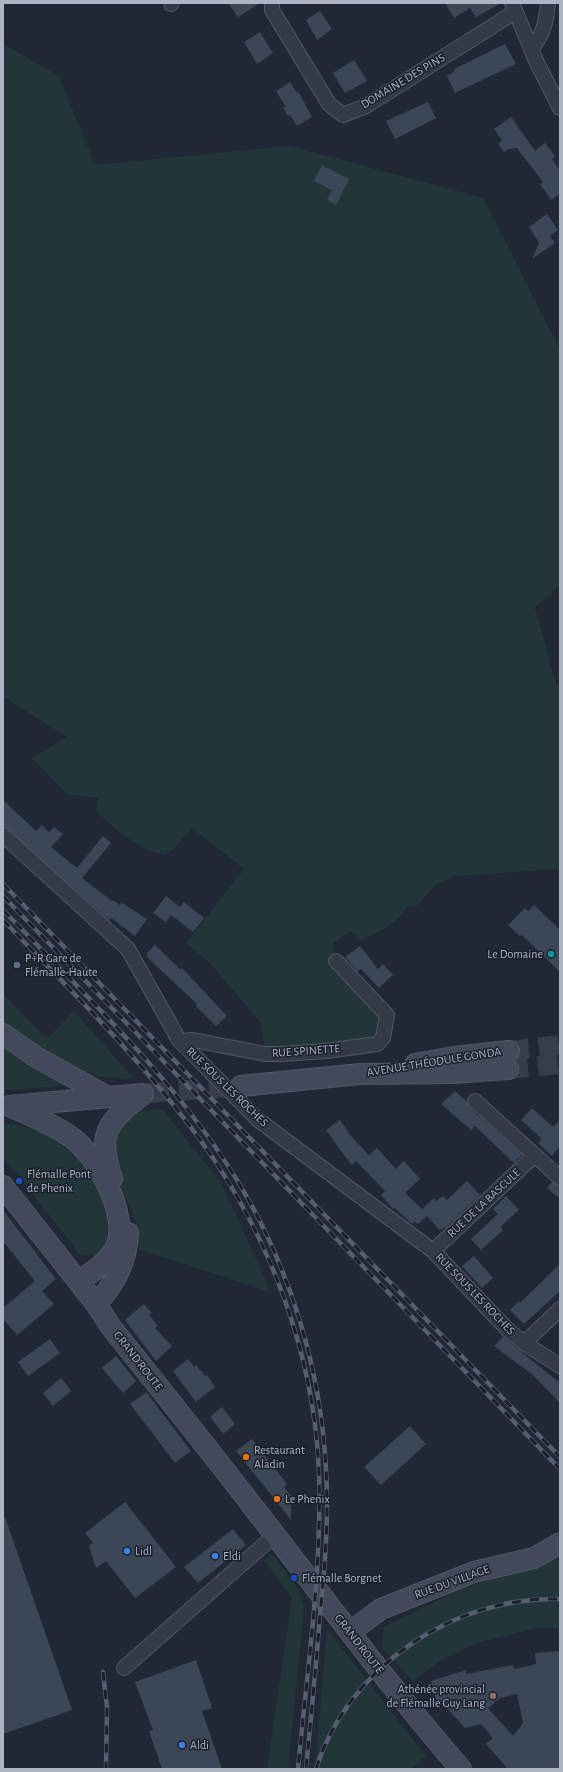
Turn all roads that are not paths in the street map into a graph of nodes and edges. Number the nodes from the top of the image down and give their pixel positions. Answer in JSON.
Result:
{"nodes":[{"id":1,"x":272,"y":3,"type":"edge"},
{"id":2,"x":548,"y":3,"type":"edge"},
{"id":3,"x":513,"y":8,"type":"edge"},
{"id":4,"x":531,"y":49,"type":"junction"},
{"id":5,"x":560,"y":108,"type":"edge"},
{"id":6,"x":3,"y":835,"type":"edge"},
{"id":7,"x":336,"y":961,"type":"dead end"},
{"id":8,"x":3,"y":1034,"type":"edge"},
{"id":9,"x":180,"y":1041,"type":"junction"},
{"id":10,"x":508,"y":1060,"type":"tunnel mouth"},
{"id":11,"x":241,"y":1086,"type":"tunnel mouth"},
{"id":12,"x":108,"y":1097,"type":"junction"},
{"id":13,"x":475,"y":1101,"type":"dead end"},
{"id":14,"x":6,"y":1106,"type":"edge"},
{"id":15,"x":535,"y":1155,"type":"junction"},
{"id":16,"x":560,"y":1178,"type":"edge"},
{"id":17,"x":3,"y":1186,"type":"edge"},
{"id":18,"x":434,"y":1251,"type":"junction"},
{"id":19,"x":79,"y":1282,"type":"junction"},
{"id":20,"x":96,"y":1304,"type":"junction"},
{"id":21,"x":560,"y":1309,"type":"edge"},
{"id":22,"x":524,"y":1343,"type":"junction"},
{"id":23,"x":560,"y":1366,"type":"edge"},
{"id":24,"x":275,"y":1535,"type":"junction"},
{"id":25,"x":560,"y":1543,"type":"edge"},
{"id":26,"x":350,"y":1632,"type":"junction"},
{"id":27,"x":124,"y":1668,"type":"dead end"},
{"id":28,"x":461,"y":1769,"type":"edge"}],
"edges":[{"from":1,"to":3,"type":"street","name":"DOMAINE DES PINS"},
{"from":2,"to":4,"type":"street"},
{"from":3,"to":4,"type":"street"},
{"from":4,"to":5,"type":"street"},
{"from":6,"to":9,"type":"street","name":"RUE SOUS LES ROCHES"},
{"from":7,"to":9,"type":"street","name":"RUE SPINETTE"},
{"from":8,"to":12,"type":"main road"},
{"from":9,"to":18,"type":"street","name":"RUE SOUS LES ROCHES"},
{"from":10,"to":11,"type":"main road","name":"AVENUE THÉODULE GONDA"},
{"from":12,"to":14,"type":"main road"},
{"from":12,"to":20,"type":"main road"},
{"from":13,"to":15,"type":"street"},
{"from":14,"to":19,"type":"main road"},
{"from":15,"to":16,"type":"street"},
{"from":15,"to":18,"type":"street","name":"RUE DE LA BASCULE"},
{"from":17,"to":19,"type":"main road","name":"GRAND'ROUTE"},
{"from":18,"to":22,"type":"street","name":"RUE SOUS LES ROCHES"},
{"from":19,"to":20,"type":"main road","name":"GRAND'ROUTE"},
{"from":20,"to":24,"type":"main road","name":"GRAND'ROUTE"},
{"from":21,"to":22,"type":"street"},
{"from":22,"to":23,"type":"street","name":"RUE SOUS LES ROCHES"},
{"from":24,"to":26,"type":"main road","name":"GRAND'ROUTE"},
{"from":24,"to":27,"type":"street"},
{"from":25,"to":26,"type":"main road","name":"RUE DU VILLAGE"},
{"from":26,"to":28,"type":"main road","name":"GRAND'ROUTE"}]}
